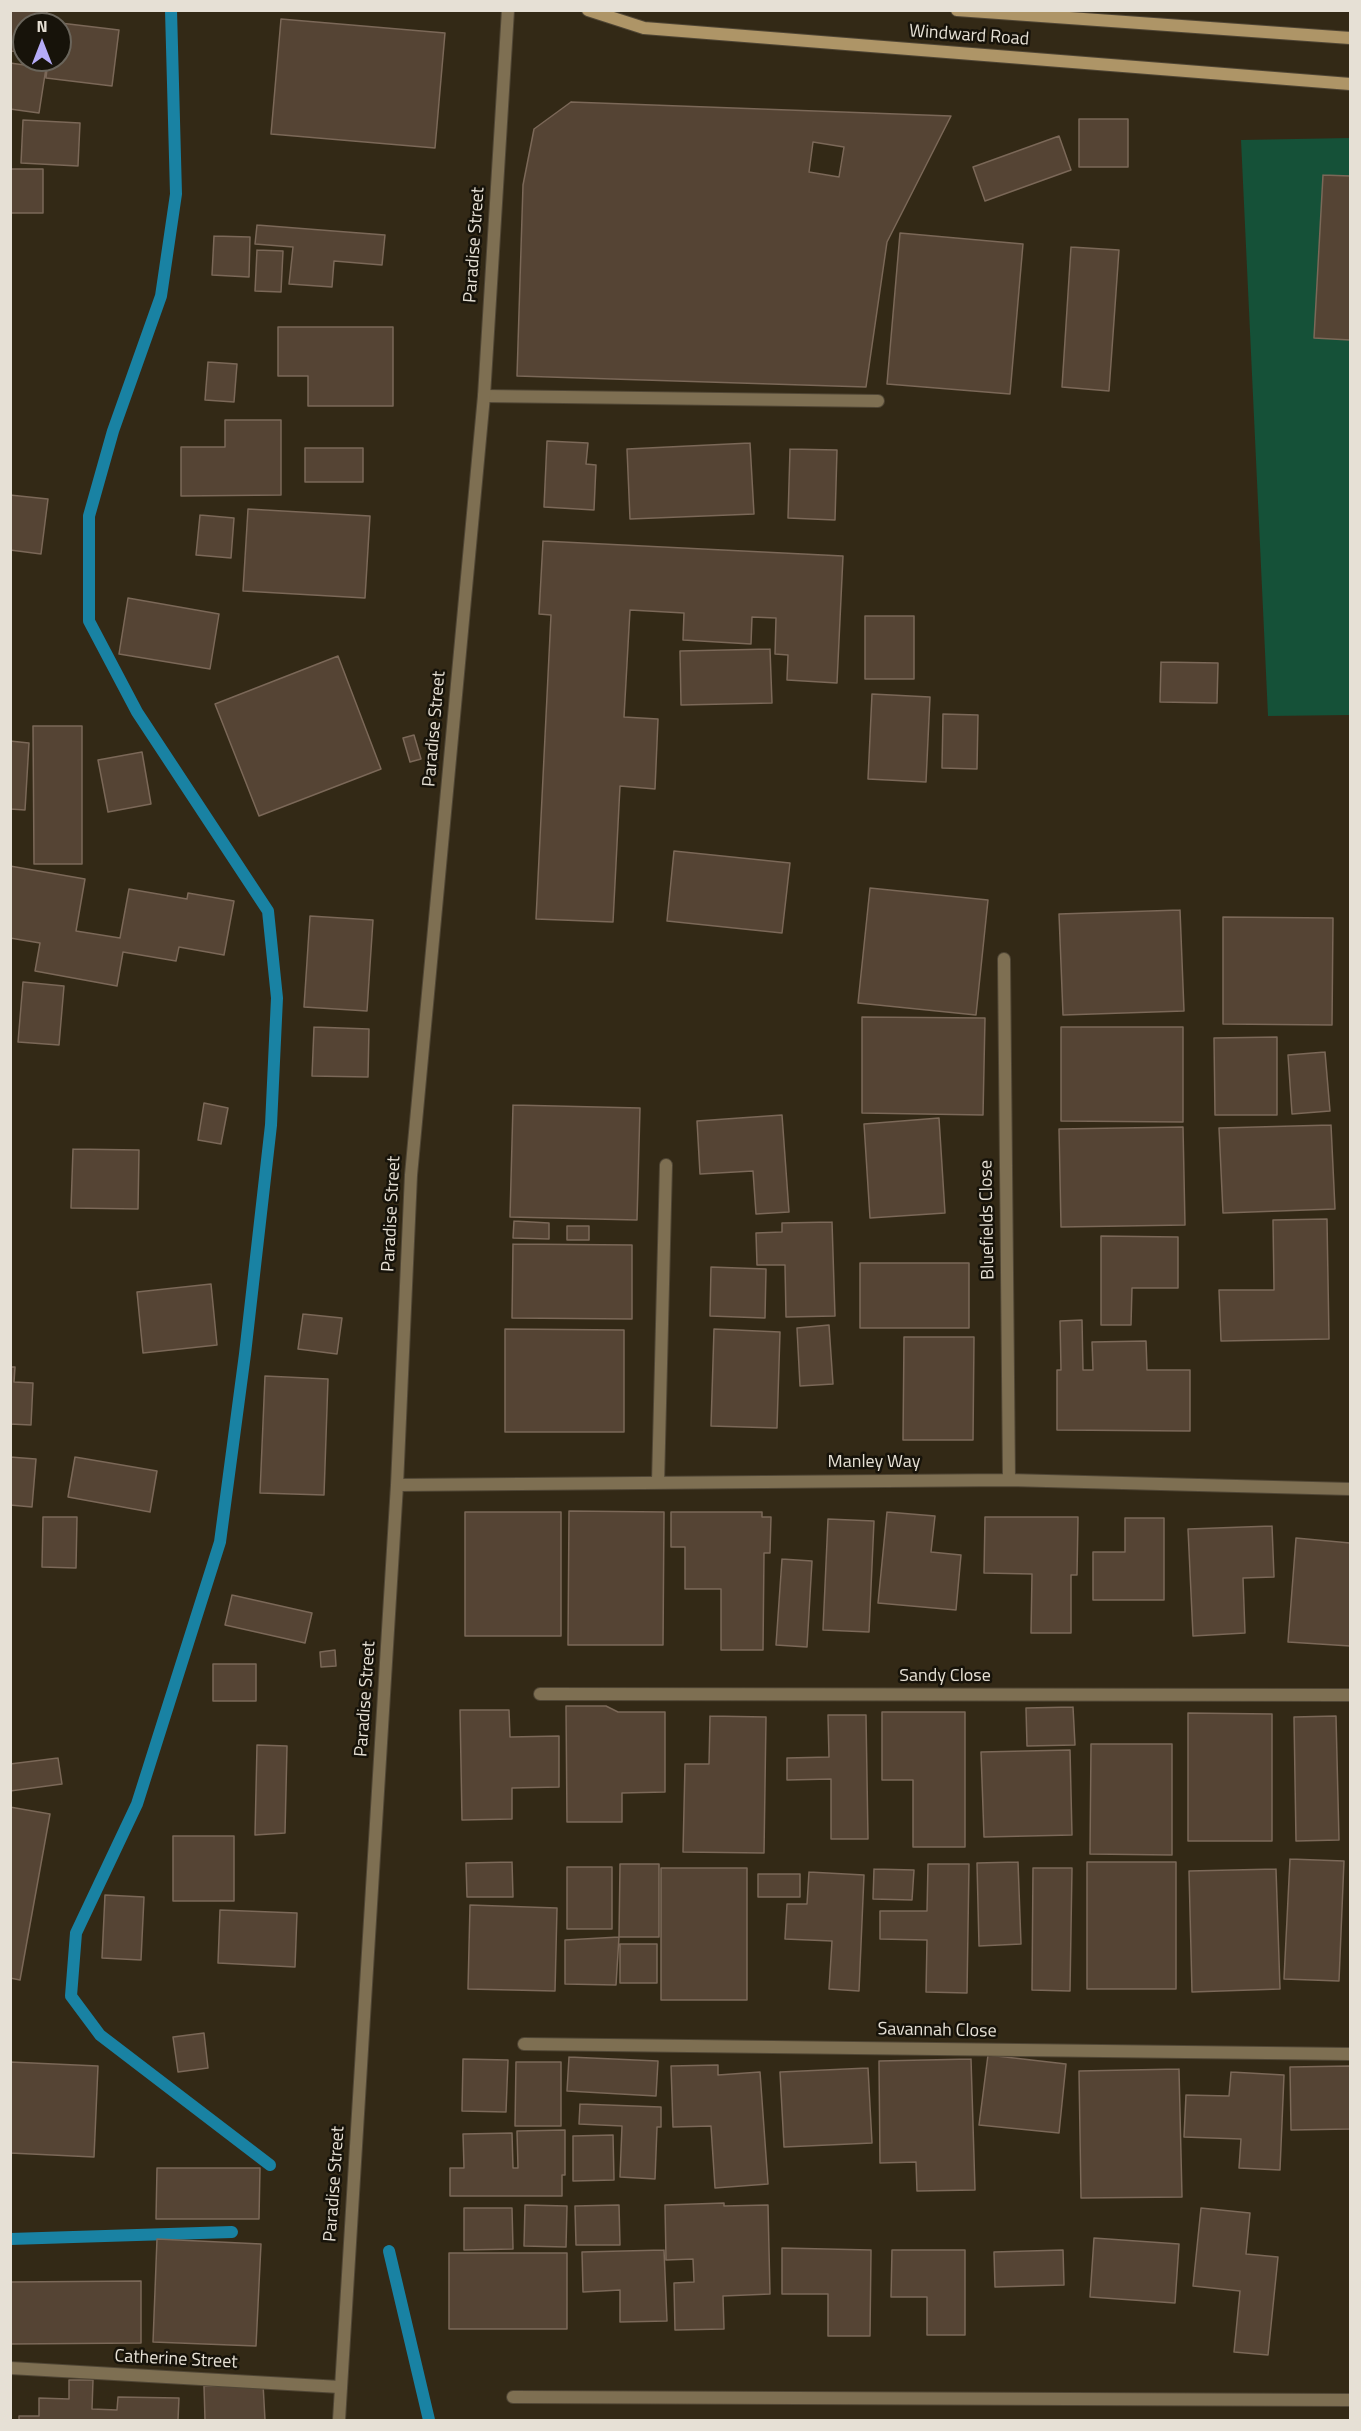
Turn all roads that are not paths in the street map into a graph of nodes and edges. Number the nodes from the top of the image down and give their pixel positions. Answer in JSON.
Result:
{"nodes":[{"id":1,"x":508,"y":10,"type":"edge"},
{"id":2,"x":588,"y":10,"type":"edge"},
{"id":3,"x":957,"y":10,"type":"edge"},
{"id":4,"x":1350,"y":38,"type":"edge"},
{"id":5,"x":1350,"y":84,"type":"edge"},
{"id":6,"x":484,"y":396,"type":"junction"},
{"id":7,"x":878,"y":401,"type":"dead end"},
{"id":8,"x":1004,"y":959,"type":"dead end"},
{"id":9,"x":666,"y":1165,"type":"dead end"},
{"id":10,"x":1009,"y":1480,"type":"junction"},
{"id":11,"x":658,"y":1483,"type":"junction"},
{"id":12,"x":397,"y":1485,"type":"junction"},
{"id":13,"x":1350,"y":1489,"type":"edge"},
{"id":14,"x":540,"y":1694,"type":"dead end"},
{"id":15,"x":1350,"y":1695,"type":"edge"},
{"id":16,"x":524,"y":2044,"type":"dead end"},
{"id":17,"x":1350,"y":2054,"type":"edge"},
{"id":18,"x":10,"y":2368,"type":"edge"},
{"id":19,"x":340,"y":2387,"type":"junction"},
{"id":20,"x":513,"y":2397,"type":"dead end"},
{"id":21,"x":1350,"y":2400,"type":"edge"},
{"id":22,"x":339,"y":2421,"type":"edge"}],
"edges":[{"from":1,"to":6,"type":"street","name":"Paradise Street"},
{"from":2,"to":5,"type":"main road","name":"Windward Road"},
{"from":3,"to":4,"type":"main road","name":"Windward Road"},
{"from":6,"to":7,"type":"street"},
{"from":6,"to":12,"type":"street","name":"Paradise Street"},
{"from":8,"to":10,"type":"street","name":"Bluefields Close"},
{"from":9,"to":11,"type":"street"},
{"from":10,"to":11,"type":"street","name":"Manley Way"},
{"from":10,"to":13,"type":"street","name":"Manley Way"},
{"from":11,"to":12,"type":"street","name":"Manley Way"},
{"from":12,"to":19,"type":"street","name":"Paradise Street"},
{"from":14,"to":15,"type":"street","name":"Sandy Close"},
{"from":16,"to":17,"type":"street","name":"Savannah Close"},
{"from":18,"to":19,"type":"street","name":"Catherine Street"},
{"from":19,"to":22,"type":"street","name":"Paradise Street"},
{"from":20,"to":21,"type":"street"}]}
